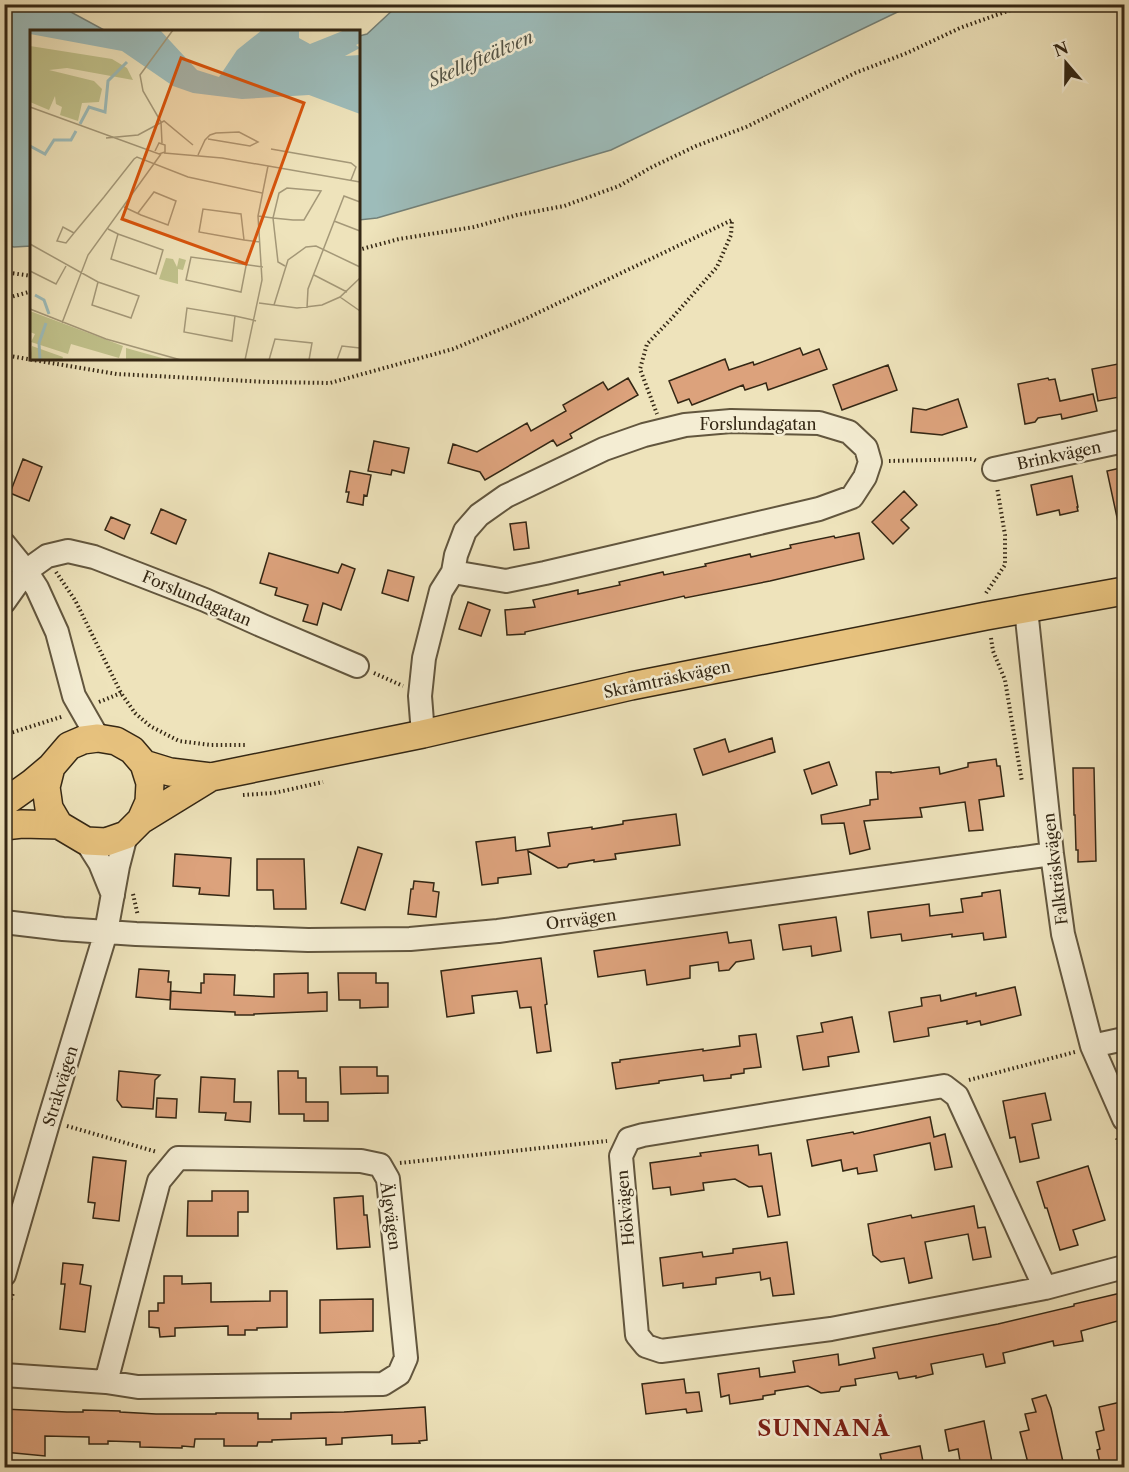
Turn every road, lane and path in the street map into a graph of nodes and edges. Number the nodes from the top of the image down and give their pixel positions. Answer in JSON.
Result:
{"nodes":[{"id":1,"x":1028,"y":4,"type":"edge"},
{"id":2,"x":360,"y":249,"type":"edge"},
{"id":3,"x":4,"y":272,"type":"edge"},
{"id":4,"x":30,"y":276,"type":"edge"},
{"id":5,"x":30,"y":292,"type":"edge"},
{"id":6,"x":4,"y":297,"type":"edge"},
{"id":7,"x":4,"y":354,"type":"edge"},
{"id":8,"x":30,"y":359,"type":"edge"},
{"id":9,"x":38,"y":360,"type":"edge"},
{"id":10,"x":663,"y":431,"type":"junction"},
{"id":11,"x":1125,"y":441,"type":"edge"},
{"id":12,"x":870,"y":462,"type":"junction"},
{"id":13,"x":994,"y":468,"type":"junction"},
{"id":14,"x":4,"y":544,"type":"edge"},
{"id":15,"x":46,"y":556,"type":"junction"},
{"id":16,"x":26,"y":571,"type":"junction"},
{"id":17,"x":453,"y":572,"type":"junction"},
{"id":18,"x":1125,"y":591,"type":"edge"},
{"id":19,"x":981,"y":601,"type":"dead end"},
{"id":20,"x":4,"y":602,"type":"edge"},
{"id":21,"x":1026,"y":609,"type":"junction"},
{"id":22,"x":357,"y":666,"type":"joint"},
{"id":23,"x":402,"y":685,"type":"dead end"},
{"id":24,"x":74,"y":696,"type":"junction"},
{"id":25,"x":423,"y":734,"type":"junction"},
{"id":26,"x":98,"y":738,"type":"junction"},
{"id":27,"x":252,"y":744,"type":"dead end"},
{"id":28,"x":69,"y":746,"type":"junction"},
{"id":29,"x":144,"y":764,"type":"junction"},
{"id":30,"x":51,"y":767,"type":"junction"},
{"id":31,"x":211,"y":777,"type":"junction"},
{"id":32,"x":323,"y":782,"type":"dead end"},
{"id":33,"x":232,"y":796,"type":"dead end"},
{"id":34,"x":4,"y":803,"type":"edge"},
{"id":35,"x":59,"y":825,"type":"junction"},
{"id":36,"x":4,"y":826,"type":"edge"},
{"id":37,"x":133,"y":827,"type":"junction"},
{"id":38,"x":86,"y":841,"type":"junction"},
{"id":39,"x":1052,"y":854,"type":"junction"},
{"id":40,"x":113,"y":896,"type":"junction"},
{"id":41,"x":4,"y":922,"type":"edge"},
{"id":42,"x":106,"y":932,"type":"junction"},
{"id":43,"x":1125,"y":1039,"type":"edge"},
{"id":44,"x":1092,"y":1046,"type":"junction"},
{"id":45,"x":944,"y":1086,"type":"junction"},
{"id":46,"x":1125,"y":1119,"type":"edge"},
{"id":47,"x":49,"y":1120,"type":"junction"},
{"id":48,"x":629,"y":1139,"type":"junction"},
{"id":49,"x":178,"y":1158,"type":"junction"},
{"id":50,"x":380,"y":1165,"type":"junction"},
{"id":51,"x":1125,"y":1267,"type":"edge"},
{"id":52,"x":4,"y":1275,"type":"edge"},
{"id":53,"x":1045,"y":1288,"type":"junction"},
{"id":54,"x":4,"y":1375,"type":"edge"},
{"id":55,"x":106,"y":1382,"type":"junction"}],
"edges":[{"from":1,"to":2,"type":"path"},
{"from":3,"to":4,"type":"path"},
{"from":5,"to":6,"type":"path"},
{"from":7,"to":8,"type":"path"},
{"from":9,"to":10,"type":"path"},
{"from":10,"to":12,"type":"street","name":"Forslundagatan"},
{"from":10,"to":17,"type":"street","name":"Forslundagatan"},
{"from":11,"to":13,"type":"street","name":"Brinkvägen"},
{"from":12,"to":13,"type":"path"},
{"from":12,"to":17,"type":"street"},
{"from":13,"to":19,"type":"path"},
{"from":14,"to":16,"type":"street"},
{"from":15,"to":16,"type":"street","name":"Forslundagatan"},
{"from":15,"to":22,"type":"street","name":"Forslundagatan"},
{"from":15,"to":27,"type":"path"},
{"from":16,"to":20,"type":"street","name":"Forslundagatan"},
{"from":16,"to":24,"type":"street"},
{"from":17,"to":25,"type":"street","name":"Forslundagatan"},
{"from":18,"to":21,"type":"main road","name":"Skråmträskvägen"},
{"from":21,"to":25,"type":"main road","name":"Skråmträskvägen"},
{"from":21,"to":39,"type":"street","name":"Falkträskvägen"},
{"from":22,"to":23,"type":"path"},
{"from":24,"to":26,"type":"street"},
{"from":24,"to":28,"type":"street"},
{"from":25,"to":31,"type":"main road","name":"Skråmträskvägen"},
{"from":26,"to":28,"type":"main road"},
{"from":26,"to":29,"type":"main road"},
{"from":28,"to":30,"type":"main road"},
{"from":29,"to":31,"type":"main road","name":"Skråmträskvägen"},
{"from":29,"to":37,"type":"main road"},
{"from":30,"to":34,"type":"main road"},
{"from":30,"to":35,"type":"main road"},
{"from":31,"to":37,"type":"main road","name":"Skråmträskvägen"},
{"from":32,"to":33,"type":"path"},
{"from":35,"to":36,"type":"main road"},
{"from":35,"to":38,"type":"main road"},
{"from":37,"to":38,"type":"main road"},
{"from":37,"to":40,"type":"street","name":"Stråkvägen"},
{"from":38,"to":40,"type":"street"},
{"from":39,"to":42,"type":"street","name":"Orrvägen"},
{"from":39,"to":44,"type":"street","name":"Falkträskvägen"},
{"from":40,"to":42,"type":"street","name":"Stråkvägen"},
{"from":41,"to":42,"type":"street","name":"Orrvägen"},
{"from":42,"to":47,"type":"street","name":"Stråkvägen"},
{"from":43,"to":44,"type":"street"},
{"from":44,"to":45,"type":"path"},
{"from":44,"to":46,"type":"street","name":"Falkträskvägen"},
{"from":45,"to":48,"type":"street"},
{"from":45,"to":53,"type":"street"},
{"from":47,"to":49,"type":"path"},
{"from":47,"to":52,"type":"street","name":"Stråkvägen"},
{"from":48,"to":50,"type":"path"},
{"from":48,"to":53,"type":"street","name":"Hökvägen"},
{"from":49,"to":50,"type":"street","name":"Älgvägen"},
{"from":49,"to":55,"type":"street"},
{"from":50,"to":55,"type":"street","name":"Älgvägen"},
{"from":51,"to":53,"type":"street","name":"Hökvägen"},
{"from":54,"to":55,"type":"street","name":"Älgvägen"}]}
